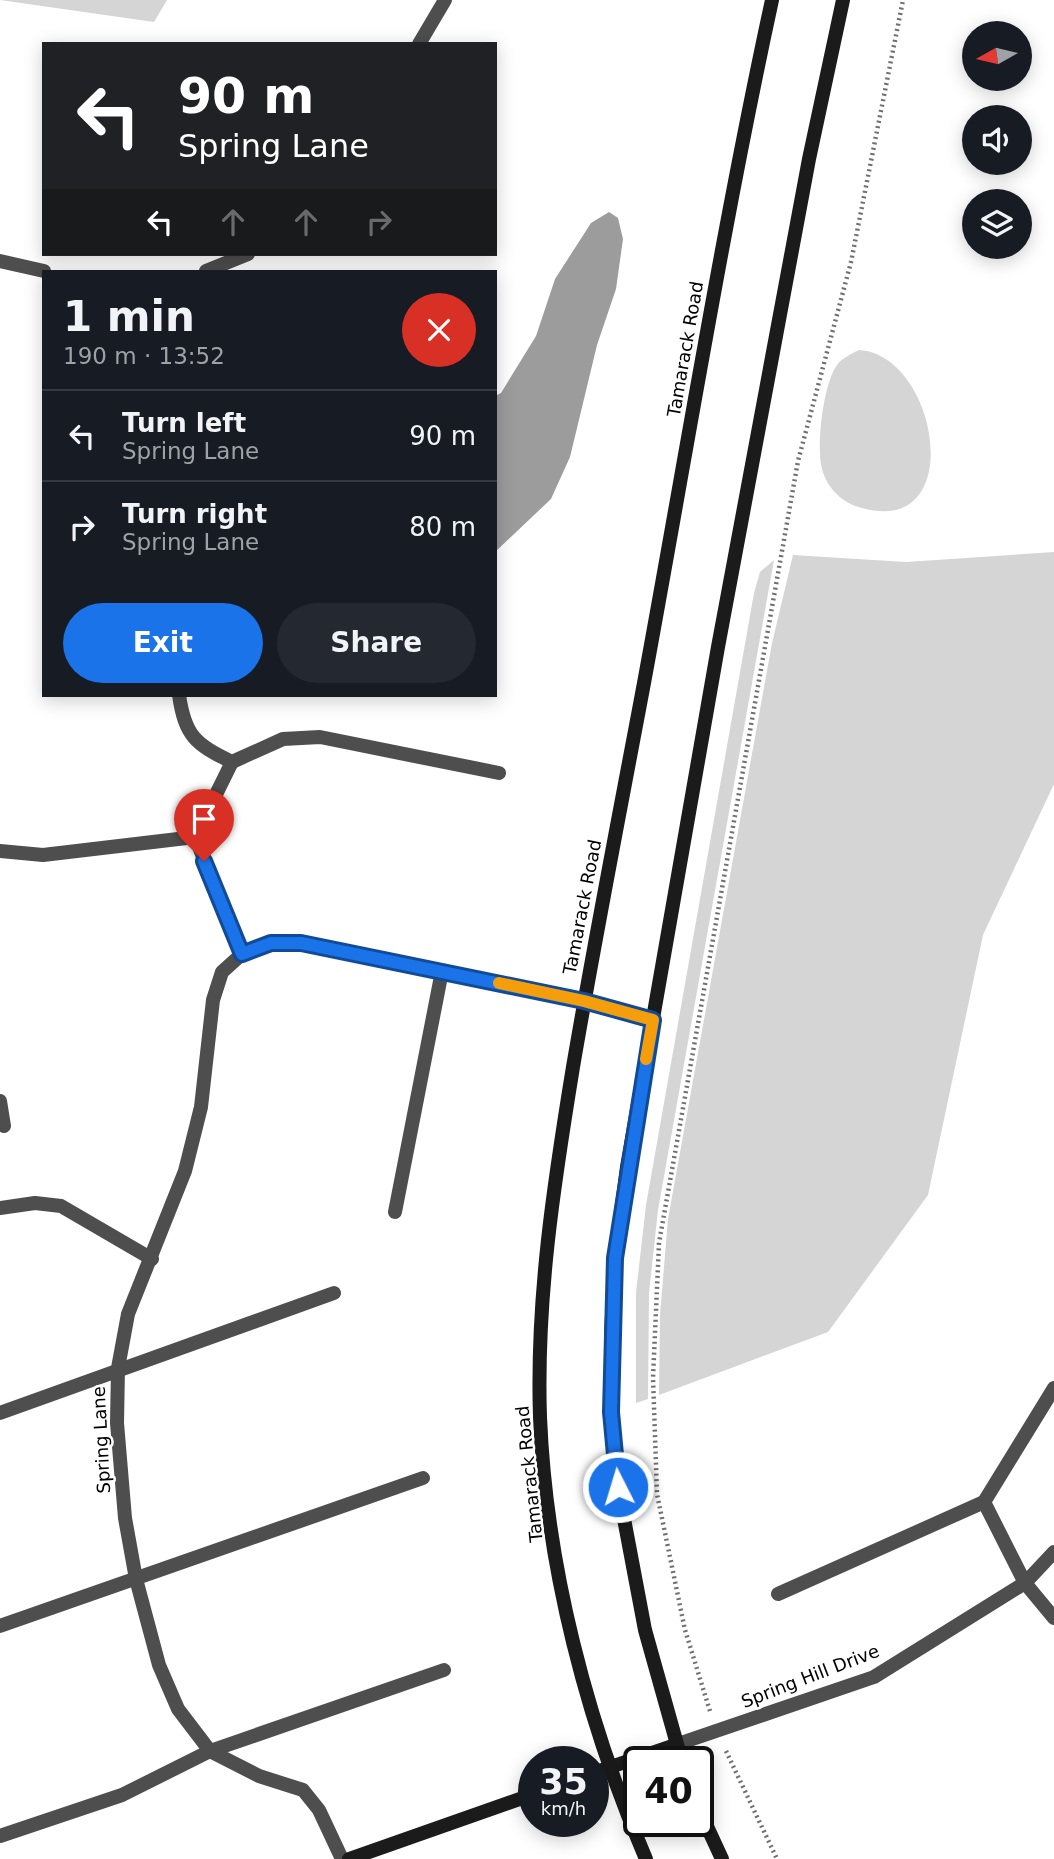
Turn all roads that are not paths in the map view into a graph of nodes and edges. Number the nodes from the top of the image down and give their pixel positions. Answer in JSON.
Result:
{"nodes":[{"id":1,"x":445,"y":0,"type":"edge"},
{"id":2,"x":772,"y":0,"type":"edge"},
{"id":3,"x":843,"y":0,"type":"edge"},
{"id":4,"x":420,"y":42,"type":"edge"},
{"id":5,"x":243,"y":256,"type":"edge"},
{"id":6,"x":0,"y":261,"type":"edge"},
{"id":7,"x":208,"y":270,"type":"edge"},
{"id":8,"x":42,"y":271,"type":"edge"},
{"id":9,"x":179,"y":697,"type":"edge"},
{"id":10,"x":232,"y":762,"type":"junction"},
{"id":11,"x":499,"y":773,"type":"dead end"},
{"id":12,"x":195,"y":837,"type":"junction"},
{"id":13,"x":0,"y":851,"type":"edge"},
{"id":14,"x":242,"y":954,"type":"junction"},
{"id":15,"x":442,"y":971,"type":"junction"},
{"id":16,"x":584,"y":1001,"type":"junction"},
{"id":17,"x":653,"y":1020,"type":"junction"},
{"id":18,"x":0,"y":1101,"type":"edge"},
{"id":19,"x":4,"y":1126,"type":"dead end"},
{"id":20,"x":0,"y":1208,"type":"edge"},
{"id":21,"x":395,"y":1212,"type":"dead end"},
{"id":22,"x":152,"y":1259,"type":"junction"},
{"id":23,"x":334,"y":1293,"type":"dead end"},
{"id":24,"x":118,"y":1368,"type":"junction"},
{"id":25,"x":1054,"y":1388,"type":"edge"},
{"id":26,"x":0,"y":1413,"type":"edge"},
{"id":27,"x":423,"y":1478,"type":"dead end"},
{"id":28,"x":984,"y":1502,"type":"junction"},
{"id":29,"x":1054,"y":1552,"type":"edge"},
{"id":30,"x":136,"y":1580,"type":"junction"},
{"id":31,"x":1025,"y":1583,"type":"junction"},
{"id":32,"x":778,"y":1594,"type":"dead end"},
{"id":33,"x":1054,"y":1618,"type":"edge"},
{"id":34,"x":0,"y":1626,"type":"edge"},
{"id":35,"x":444,"y":1670,"type":"dead end"},
{"id":36,"x":675,"y":1745,"type":"junction"},
{"id":37,"x":603,"y":1746,"type":"edge"},
{"id":38,"x":210,"y":1751,"type":"junction"},
{"id":39,"x":609,"y":1767,"type":"joint"},
{"id":40,"x":518,"y":1800,"type":"edge"},
{"id":41,"x":0,"y":1836,"type":"edge"},
{"id":42,"x":712,"y":1837,"type":"edge"},
{"id":43,"x":342,"y":1859,"type":"edge"},
{"id":44,"x":349,"y":1859,"type":"edge"},
{"id":45,"x":646,"y":1859,"type":"edge"},
{"id":46,"x":722,"y":1859,"type":"edge"}],
"edges":[{"from":1,"to":4,"type":"street"},
{"from":2,"to":16,"type":"street","name":"Tamarack Road"},
{"from":3,"to":17,"type":"street"},
{"from":5,"to":7,"type":"street"},
{"from":6,"to":8,"type":"street"},
{"from":9,"to":10,"type":"street"},
{"from":10,"to":11,"type":"street"},
{"from":10,"to":12,"type":"street"},
{"from":12,"to":13,"type":"street"},
{"from":12,"to":14,"type":"street"},
{"from":14,"to":15,"type":"street"},
{"from":14,"to":22,"type":"street","name":"Spring Lane"},
{"from":15,"to":16,"type":"street"},
{"from":15,"to":21,"type":"street"},
{"from":16,"to":17,"type":"street"},
{"from":16,"to":37,"type":"street","name":"Tamarack Road"},
{"from":17,"to":36,"type":"street"},
{"from":18,"to":19,"type":"street"},
{"from":20,"to":22,"type":"street"},
{"from":22,"to":24,"type":"street","name":"Spring Lane"},
{"from":23,"to":24,"type":"street"},
{"from":24,"to":26,"type":"street"},
{"from":24,"to":30,"type":"street","name":"Spring Lane"},
{"from":25,"to":28,"type":"street"},
{"from":27,"to":30,"type":"street"},
{"from":28,"to":31,"type":"street"},
{"from":28,"to":32,"type":"street"},
{"from":29,"to":31,"type":"street","name":"Spring Hill Drive"},
{"from":30,"to":34,"type":"street"},
{"from":30,"to":38,"type":"street","name":"Spring Lane"},
{"from":31,"to":33,"type":"street"},
{"from":31,"to":36,"type":"street","name":"Spring Hill Drive"},
{"from":35,"to":38,"type":"street"},
{"from":36,"to":39,"type":"street","name":"Spring Hill Drive"},
{"from":38,"to":41,"type":"street"},
{"from":38,"to":43,"type":"street","name":"Spring Lane"},
{"from":39,"to":45,"type":"street","name":"Tamarack Road"},
{"from":40,"to":44,"type":"street"},
{"from":42,"to":46,"type":"street"}]}
